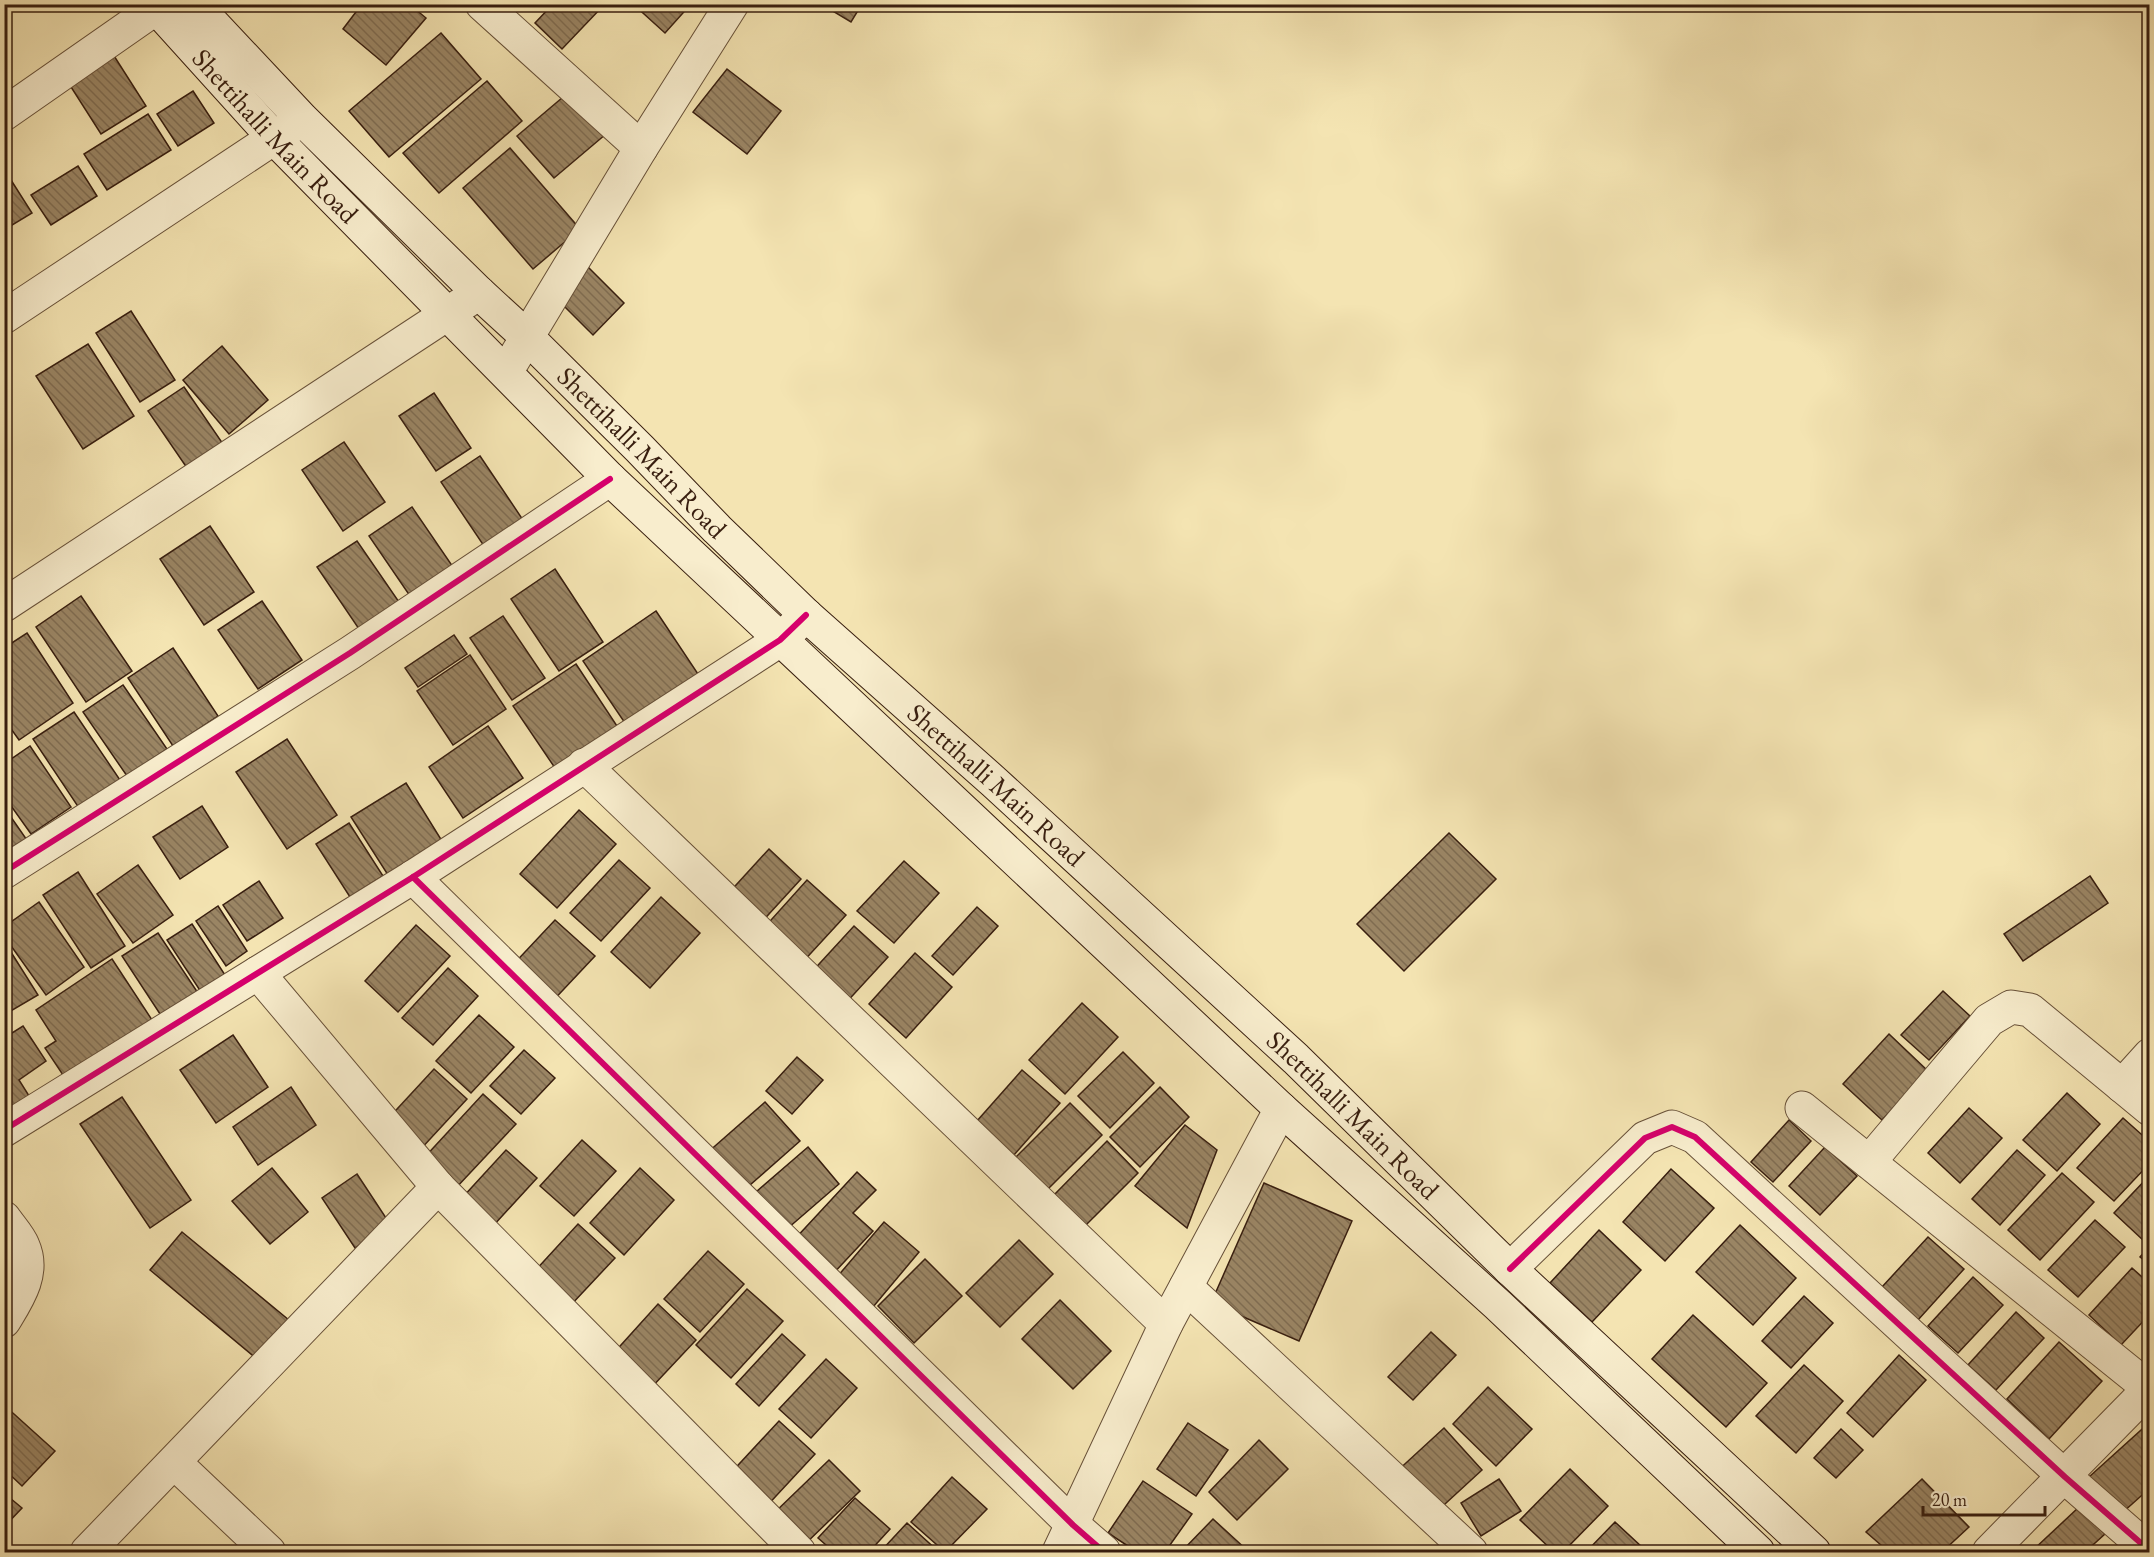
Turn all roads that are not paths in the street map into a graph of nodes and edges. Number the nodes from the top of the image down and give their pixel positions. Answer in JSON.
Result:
{"nodes":[{"id":1,"x":194,"y":4,"type":"edge"},
{"id":2,"x":482,"y":4,"type":"edge"},
{"id":3,"x":732,"y":4,"type":"edge"},
{"id":4,"x":154,"y":6,"type":"edge"},
{"id":5,"x":4,"y":114,"type":"edge"},
{"id":6,"x":302,"y":119,"type":"junction"},
{"id":7,"x":275,"y":139,"type":"junction"},
{"id":8,"x":641,"y":148,"type":"junction"},
{"id":9,"x":479,"y":293,"type":"junction"},
{"id":10,"x":449,"y":314,"type":"junction"},
{"id":11,"x":4,"y":317,"type":"edge"},
{"id":12,"x":528,"y":338,"type":"junction"},
{"id":13,"x":506,"y":372,"type":"junction"},
{"id":14,"x":610,"y":479,"type":"junction"},
{"id":15,"x":4,"y":605,"type":"edge"},
{"id":16,"x":806,"y":615,"type":"junction"},
{"id":17,"x":780,"y":640,"type":"junction"},
{"id":18,"x":584,"y":765,"type":"junction"},
{"id":19,"x":4,"y":872,"type":"edge"},
{"id":20,"x":413,"y":878,"type":"junction"},
{"id":21,"x":258,"y":974,"type":"junction"},
{"id":22,"x":2150,"y":1055,"type":"edge"},
{"id":23,"x":2122,"y":1086,"type":"junction"},
{"id":24,"x":1802,"y":1108,"type":"dead end"},
{"id":25,"x":1281,"y":1109,"type":"junction"},
{"id":26,"x":2150,"y":1109,"type":"edge"},
{"id":27,"x":4,"y":1130,"type":"edge"},
{"id":28,"x":1869,"y":1162,"type":"junction"},
{"id":29,"x":438,"y":1187,"type":"junction"},
{"id":30,"x":4,"y":1218,"type":"edge"},
{"id":31,"x":1510,"y":1269,"type":"junction"},
{"id":32,"x":1186,"y":1287,"type":"junction"},
{"id":33,"x":4,"y":1321,"type":"edge"},
{"id":34,"x":1166,"y":1323,"type":"junction"},
{"id":35,"x":2149,"y":1389,"type":"edge"},
{"id":36,"x":175,"y":1463,"type":"junction"},
{"id":37,"x":2065,"y":1477,"type":"junction"},
{"id":38,"x":1066,"y":1539,"type":"edge"},
{"id":39,"x":2150,"y":1551,"type":"edge"},
{"id":40,"x":87,"y":1552,"type":"edge"},
{"id":41,"x":269,"y":1552,"type":"edge"},
{"id":42,"x":799,"y":1552,"type":"edge"},
{"id":43,"x":1104,"y":1552,"type":"edge"},
{"id":44,"x":1471,"y":1552,"type":"edge"},
{"id":45,"x":1758,"y":1552,"type":"edge"},
{"id":46,"x":1814,"y":1552,"type":"edge"},
{"id":47,"x":1989,"y":1552,"type":"edge"}],
"edges":[{"from":1,"to":6,"type":"street","name":"Shettihalli Main Road"},
{"from":2,"to":8,"type":"street"},
{"from":3,"to":8,"type":"street"},
{"from":4,"to":5,"type":"street"},
{"from":4,"to":7,"type":"street","name":"Shettihalli Main Road"},
{"from":6,"to":7,"type":"street"},
{"from":6,"to":9,"type":"street","name":"Shettihalli Main Road"},
{"from":7,"to":10,"type":"street","name":"Shettihalli Main Road"},
{"from":7,"to":11,"type":"street"},
{"from":8,"to":12,"type":"street"},
{"from":9,"to":10,"type":"street"},
{"from":9,"to":12,"type":"street","name":"Shettihalli Main Road"},
{"from":10,"to":13,"type":"street","name":"Shettihalli Main Road"},
{"from":10,"to":15,"type":"street"},
{"from":12,"to":13,"type":"street"},
{"from":12,"to":16,"type":"street","name":"Shettihalli Main Road"},
{"from":13,"to":14,"type":"street","name":"Shettihalli Main Road"},
{"from":14,"to":17,"type":"street","name":"Shettihalli Main Road"},
{"from":14,"to":19,"type":"street"},
{"from":16,"to":17,"type":"street"},
{"from":16,"to":31,"type":"street","name":"Shettihalli Main Road"},
{"from":17,"to":18,"type":"street"},
{"from":17,"to":25,"type":"street","name":"Shettihalli Main Road"},
{"from":18,"to":20,"type":"street"},
{"from":18,"to":34,"type":"street"},
{"from":20,"to":21,"type":"street"},
{"from":20,"to":38,"type":"street"},
{"from":21,"to":27,"type":"street"},
{"from":21,"to":29,"type":"street"},
{"from":22,"to":23,"type":"street"},
{"from":23,"to":26,"type":"street"},
{"from":23,"to":28,"type":"street"},
{"from":24,"to":28,"type":"street"},
{"from":25,"to":32,"type":"street"},
{"from":25,"to":45,"type":"street","name":"Shettihalli Main Road"},
{"from":28,"to":35,"type":"street"},
{"from":29,"to":36,"type":"street"},
{"from":29,"to":42,"type":"street"},
{"from":30,"to":33,"type":"street"},
{"from":31,"to":37,"type":"street"},
{"from":31,"to":46,"type":"street","name":"Shettihalli Main Road"},
{"from":32,"to":34,"type":"street"},
{"from":32,"to":44,"type":"street"},
{"from":34,"to":38,"type":"street"},
{"from":35,"to":37,"type":"street"},
{"from":36,"to":40,"type":"street"},
{"from":36,"to":41,"type":"street"},
{"from":37,"to":39,"type":"street"},
{"from":37,"to":47,"type":"street"},
{"from":38,"to":43,"type":"street"}]}
